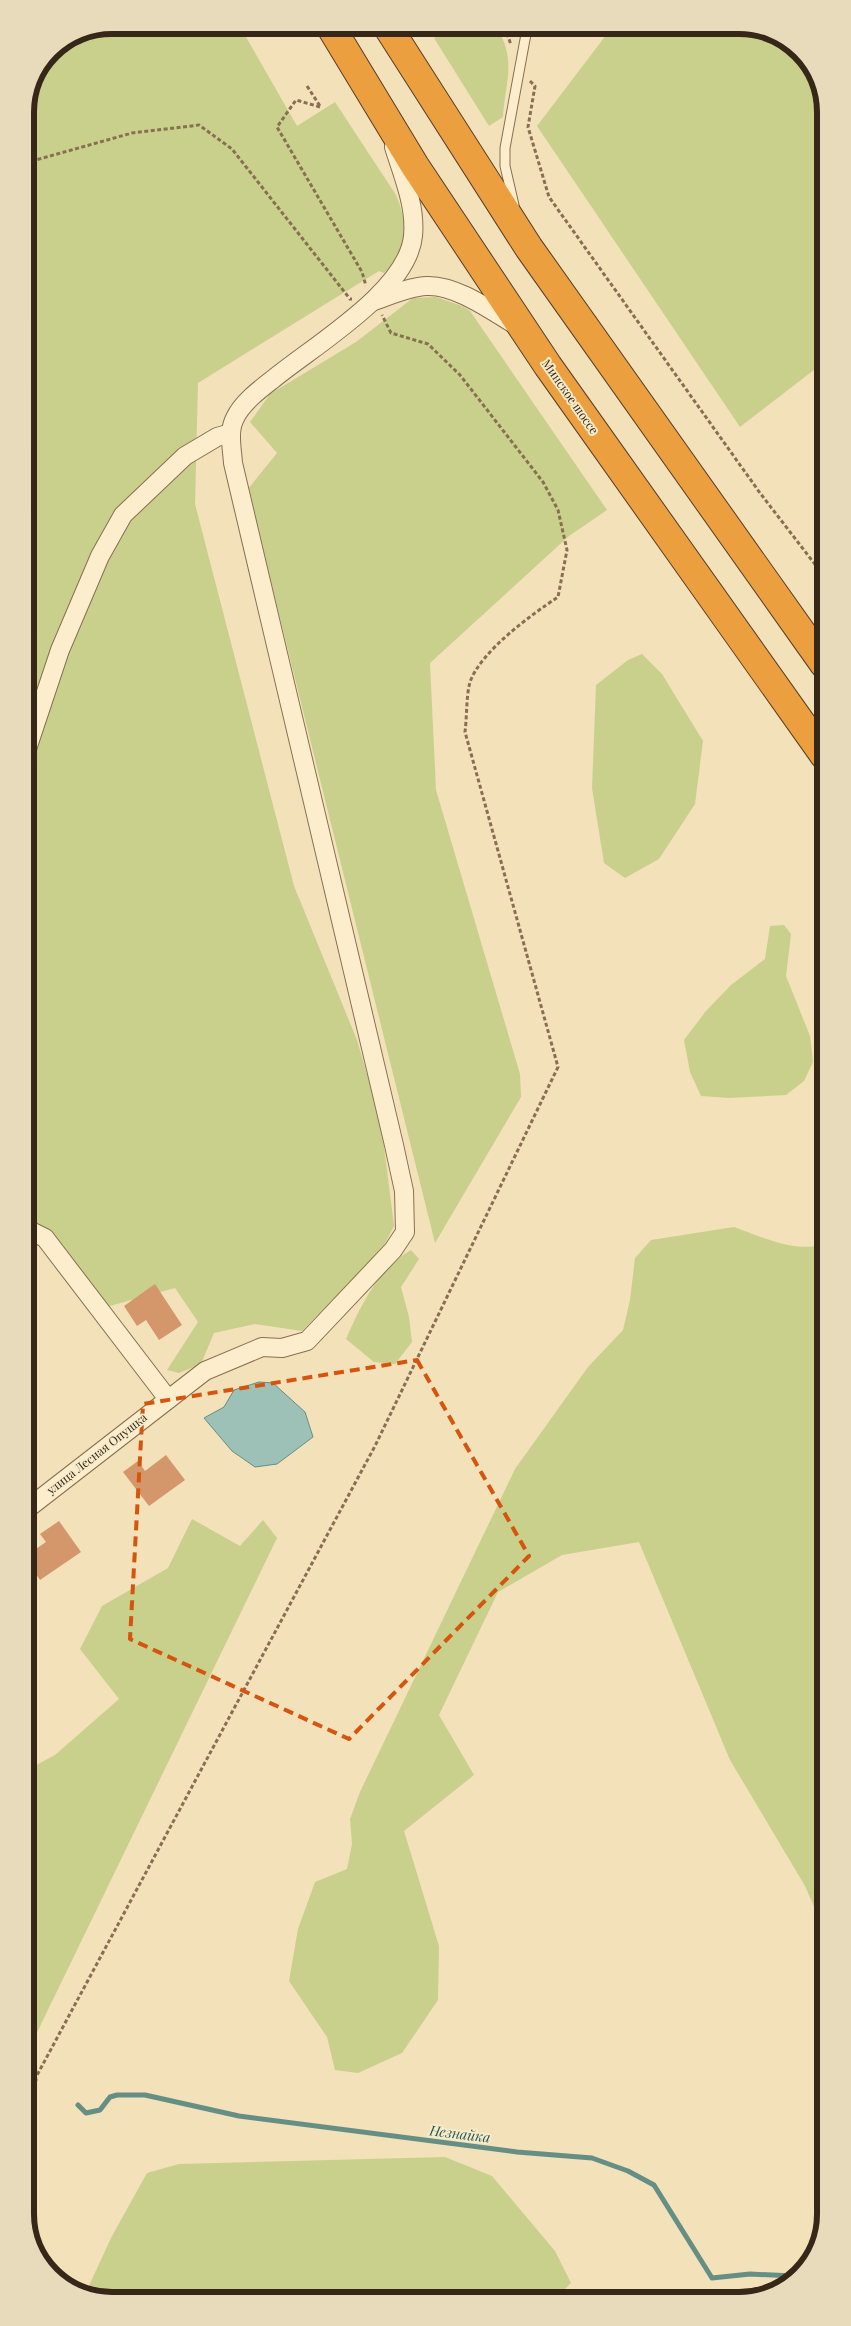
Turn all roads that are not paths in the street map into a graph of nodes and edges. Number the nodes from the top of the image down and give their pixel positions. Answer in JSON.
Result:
{"nodes":[{"id":1,"x":335,"y":34,"type":"edge"},
{"id":2,"x":392,"y":34,"type":"edge"},
{"id":3,"x":526,"y":34,"type":"edge"},
{"id":4,"x":384,"y":114,"type":"junction"},
{"id":5,"x":529,"y":248,"type":"junction"},
{"id":6,"x":374,"y":301,"type":"junction"},
{"id":7,"x":524,"y":330,"type":"junction"},
{"id":8,"x":231,"y":433,"type":"junction"},
{"id":9,"x":817,"y":654,"type":"edge"},
{"id":10,"x":34,"y":728,"type":"edge"},
{"id":11,"x":817,"y":745,"type":"edge"},
{"id":12,"x":34,"y":1232,"type":"edge"},
{"id":13,"x":168,"y":1399,"type":"junction"},
{"id":14,"x":34,"y":1504,"type":"edge"}],
"edges":[{"from":1,"to":4,"type":"highway","name":"Минское шоссе"},
{"from":2,"to":5,"type":"highway"},
{"from":3,"to":5,"type":"lane"},
{"from":4,"to":6,"type":"street"},
{"from":4,"to":7,"type":"highway","name":"Минское шоссе"},
{"from":5,"to":9,"type":"highway"},
{"from":6,"to":7,"type":"street"},
{"from":6,"to":8,"type":"street"},
{"from":7,"to":11,"type":"highway","name":"Минское шоссе"},
{"from":8,"to":10,"type":"street"},
{"from":8,"to":13,"type":"street","name":"улица Лесная Опушка"},
{"from":12,"to":13,"type":"street"},
{"from":13,"to":14,"type":"street","name":"улица Лесная Опушка"}]}
